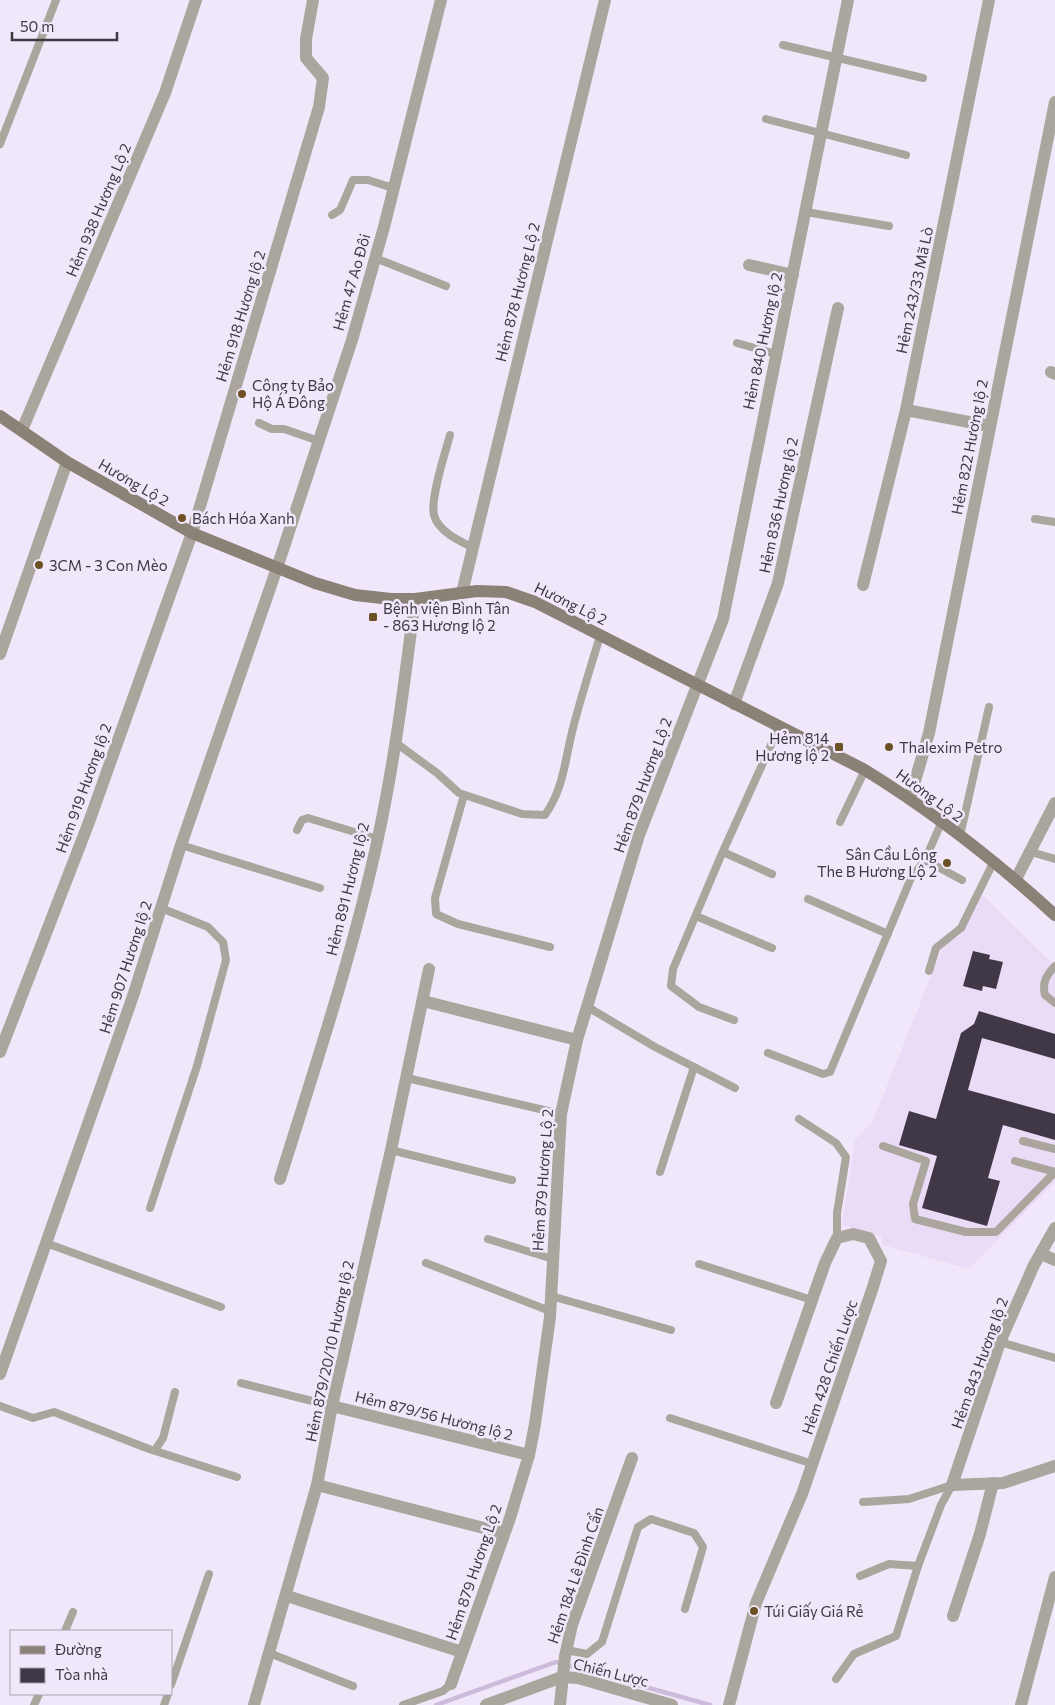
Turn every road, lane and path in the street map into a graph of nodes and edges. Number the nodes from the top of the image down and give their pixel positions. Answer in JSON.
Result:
{"nodes":[{"id":1,"x":56,"y":0,"type":"edge"},
{"id":2,"x":196,"y":0,"type":"edge"},
{"id":3,"x":313,"y":0,"type":"edge"},
{"id":4,"x":441,"y":0,"type":"edge"},
{"id":5,"x":606,"y":0,"type":"edge"},
{"id":6,"x":848,"y":0,"type":"edge"},
{"id":7,"x":989,"y":0,"type":"edge"},
{"id":8,"x":783,"y":45,"type":"dead end"},
{"id":9,"x":837,"y":57,"type":"junction"},
{"id":10,"x":923,"y":78,"type":"dead end"},
{"id":11,"x":1055,"y":102,"type":"edge"},
{"id":12,"x":766,"y":118,"type":"dead end"},
{"id":13,"x":821,"y":132,"type":"junction"},
{"id":14,"x":0,"y":144,"type":"edge"},
{"id":15,"x":906,"y":155,"type":"dead end"},
{"id":16,"x":393,"y":188,"type":"junction"},
{"id":17,"x":806,"y":212,"type":"junction"},
{"id":18,"x":332,"y":215,"type":"dead end"},
{"id":19,"x":889,"y":226,"type":"dead end"},
{"id":20,"x":375,"y":258,"type":"junction"},
{"id":21,"x":749,"y":265,"type":"dead end"},
{"id":22,"x":793,"y":274,"type":"junction"},
{"id":23,"x":446,"y":286,"type":"dead end"},
{"id":24,"x":838,"y":308,"type":"dead end"},
{"id":25,"x":737,"y":343,"type":"dead end"},
{"id":26,"x":776,"y":354,"type":"junction"},
{"id":27,"x":906,"y":410,"type":"junction"},
{"id":28,"x":0,"y":416,"type":"edge"},
{"id":29,"x":260,"y":423,"type":"dead end"},
{"id":30,"x":990,"y":426,"type":"junction"},
{"id":31,"x":22,"y":430,"type":"junction"},
{"id":32,"x":450,"y":435,"type":"dead end"},
{"id":33,"x":319,"y":441,"type":"junction"},
{"id":34,"x":66,"y":462,"type":"junction"},
{"id":35,"x":1035,"y":519,"type":"dead end"},
{"id":36,"x":1055,"y":522,"type":"edge"},
{"id":37,"x":192,"y":534,"type":"junction"},
{"id":38,"x":472,"y":547,"type":"junction"},
{"id":39,"x":277,"y":568,"type":"junction"},
{"id":40,"x":863,"y":585,"type":"dead end"},
{"id":41,"x":462,"y":593,"type":"junction"},
{"id":42,"x":415,"y":599,"type":"junction"},
{"id":43,"x":600,"y":636,"type":"junction"},
{"id":44,"x":0,"y":654,"type":"edge"},
{"id":45,"x":698,"y":686,"type":"junction"},
{"id":46,"x":734,"y":704,"type":"junction"},
{"id":47,"x":989,"y":706,"type":"dead end"},
{"id":48,"x":780,"y":725,"type":"junction"},
{"id":49,"x":396,"y":743,"type":"junction"},
{"id":50,"x":865,"y":770,"type":"junction"},
{"id":51,"x":464,"y":795,"type":"junction"},
{"id":52,"x":910,"y":798,"type":"junction"},
{"id":53,"x":1055,"y":803,"type":"edge"},
{"id":54,"x":942,"y":821,"type":"junction"},
{"id":55,"x":840,"y":822,"type":"dead end"},
{"id":56,"x":297,"y":830,"type":"dead end"},
{"id":57,"x":960,"y":836,"type":"junction"},
{"id":58,"x":378,"y":839,"type":"junction"},
{"id":59,"x":181,"y":846,"type":"junction"},
{"id":60,"x":723,"y":852,"type":"junction"},
{"id":61,"x":1030,"y":852,"type":"junction"},
{"id":62,"x":1055,"y":859,"type":"edge"},
{"id":63,"x":925,"y":860,"type":"junction"},
{"id":64,"x":994,"y":861,"type":"junction"},
{"id":65,"x":772,"y":874,"type":"dead end"},
{"id":66,"x":1016,"y":879,"type":"junction"},
{"id":67,"x":962,"y":880,"type":"dead end"},
{"id":68,"x":320,"y":888,"type":"dead end"},
{"id":69,"x":808,"y":899,"type":"dead end"},
{"id":70,"x":161,"y":908,"type":"junction"},
{"id":71,"x":1055,"y":915,"type":"edge"},
{"id":72,"x":696,"y":916,"type":"junction"},
{"id":73,"x":888,"y":934,"type":"junction"},
{"id":74,"x":550,"y":947,"type":"dead end"},
{"id":75,"x":772,"y":948,"type":"dead end"},
{"id":76,"x":1055,"y":966,"type":"edge"},
{"id":77,"x":429,"y":969,"type":"dead end"},
{"id":78,"x":929,"y":971,"type":"dead end"},
{"id":79,"x":423,"y":1000,"type":"junction"},
{"id":80,"x":1055,"y":1003,"type":"edge"},
{"id":81,"x":586,"y":1006,"type":"junction"},
{"id":82,"x":734,"y":1020,"type":"dead end"},
{"id":83,"x":577,"y":1040,"type":"junction"},
{"id":84,"x":0,"y":1052,"type":"edge"},
{"id":85,"x":768,"y":1053,"type":"dead end"},
{"id":86,"x":694,"y":1067,"type":"junction"},
{"id":87,"x":407,"y":1078,"type":"junction"},
{"id":88,"x":736,"y":1088,"type":"dead end"},
{"id":89,"x":561,"y":1114,"type":"junction"},
{"id":90,"x":799,"y":1119,"type":"dead end"},
{"id":91,"x":1024,"y":1141,"type":"dead end"},
{"id":92,"x":883,"y":1146,"type":"dead end"},
{"id":93,"x":1055,"y":1149,"type":"edge"},
{"id":94,"x":391,"y":1150,"type":"junction"},
{"id":95,"x":1015,"y":1161,"type":"dead end"},
{"id":96,"x":660,"y":1172,"type":"dead end"},
{"id":97,"x":1055,"y":1172,"type":"edge"},
{"id":98,"x":280,"y":1179,"type":"dead end"},
{"id":99,"x":512,"y":1180,"type":"dead end"},
{"id":100,"x":150,"y":1208,"type":"dead end"},
{"id":101,"x":1055,"y":1228,"type":"edge"},
{"id":102,"x":837,"y":1238,"type":"junction"},
{"id":103,"x":488,"y":1239,"type":"dead end"},
{"id":104,"x":46,"y":1243,"type":"junction"},
{"id":105,"x":1041,"y":1254,"type":"junction"},
{"id":106,"x":553,"y":1259,"type":"junction"},
{"id":107,"x":1055,"y":1260,"type":"edge"},
{"id":108,"x":426,"y":1263,"type":"dead end"},
{"id":109,"x":699,"y":1264,"type":"dead end"},
{"id":110,"x":551,"y":1296,"type":"junction"},
{"id":111,"x":812,"y":1300,"type":"junction"},
{"id":112,"x":221,"y":1307,"type":"dead end"},
{"id":113,"x":550,"y":1311,"type":"junction"},
{"id":114,"x":671,"y":1330,"type":"dead end"},
{"id":115,"x":1000,"y":1342,"type":"junction"},
{"id":116,"x":1055,"y":1358,"type":"edge"},
{"id":117,"x":0,"y":1374,"type":"edge"},
{"id":118,"x":240,"y":1383,"type":"dead end"},
{"id":119,"x":175,"y":1392,"type":"dead end"},
{"id":120,"x":776,"y":1403,"type":"dead end"},
{"id":121,"x":0,"y":1406,"type":"edge"},
{"id":122,"x":332,"y":1406,"type":"junction"},
{"id":123,"x":670,"y":1418,"type":"dead end"},
{"id":124,"x":155,"y":1450,"type":"junction"},
{"id":125,"x":529,"y":1455,"type":"junction"},
{"id":126,"x":632,"y":1458,"type":"dead end"},
{"id":127,"x":813,"y":1464,"type":"junction"},
{"id":128,"x":1055,"y":1466,"type":"edge"},
{"id":129,"x":237,"y":1477,"type":"dead end"},
{"id":130,"x":993,"y":1483,"type":"junction"},
{"id":131,"x":317,"y":1485,"type":"junction"},
{"id":132,"x":952,"y":1485,"type":"junction"},
{"id":133,"x":862,"y":1502,"type":"dead end"},
{"id":134,"x":503,"y":1533,"type":"junction"},
{"id":135,"x":918,"y":1566,"type":"junction"},
{"id":136,"x":210,"y":1574,"type":"dead end"},
{"id":137,"x":860,"y":1576,"type":"dead end"},
{"id":138,"x":1055,"y":1577,"type":"edge"},
{"id":139,"x":287,"y":1596,"type":"junction"},
{"id":140,"x":685,"y":1609,"type":"dead end"},
{"id":141,"x":73,"y":1612,"type":"dead end"},
{"id":142,"x":953,"y":1616,"type":"dead end"},
{"id":143,"x":65,"y":1630,"type":"edge"},
{"id":144,"x":462,"y":1652,"type":"junction"},
{"id":145,"x":565,"y":1653,"type":"junction"},
{"id":146,"x":269,"y":1654,"type":"junction"},
{"id":147,"x":563,"y":1674,"type":"junction"},
{"id":148,"x":836,"y":1679,"type":"dead end"},
{"id":149,"x":172,"y":1682,"type":"edge"},
{"id":150,"x":451,"y":1684,"type":"joint"},
{"id":151,"x":353,"y":1686,"type":"dead end"},
{"id":152,"x":254,"y":1705,"type":"edge"},
{"id":153,"x":404,"y":1705,"type":"edge"},
{"id":154,"x":486,"y":1705,"type":"edge"},
{"id":155,"x":560,"y":1705,"type":"edge"},
{"id":156,"x":672,"y":1705,"type":"edge"},
{"id":157,"x":729,"y":1705,"type":"edge"},
{"id":158,"x":1021,"y":1705,"type":"edge"}],
"edges":[{"from":1,"to":14,"type":"lane"},
{"from":2,"to":31,"type":"street","name":"Hẻm 938 Hương Lộ 2"},
{"from":3,"to":37,"type":"street","name":"Hẻm 918 Hương lộ 2"},
{"from":4,"to":16,"type":"street","name":"Hẻm 47 Ao Đôi"},
{"from":5,"to":38,"type":"street","name":"Hẻm 878 Hương Lộ 2"},
{"from":6,"to":9,"type":"street","name":"Hẻm 840 Hương lộ 2"},
{"from":7,"to":27,"type":"street","name":"Hẻm 243/33 Mã Lò"},
{"from":8,"to":9,"type":"lane"},
{"from":9,"to":10,"type":"lane"},
{"from":9,"to":13,"type":"street","name":"Hẻm 840 Hương lộ 2"},
{"from":11,"to":30,"type":"street","name":"Hẻm 822 Hương lộ 2"},
{"from":12,"to":13,"type":"lane"},
{"from":13,"to":15,"type":"lane"},
{"from":13,"to":17,"type":"street","name":"Hẻm 840 Hương lộ 2"},
{"from":16,"to":18,"type":"lane"},
{"from":16,"to":20,"type":"street","name":"Hẻm 47 Ao Đôi"},
{"from":17,"to":19,"type":"lane"},
{"from":17,"to":22,"type":"street","name":"Hẻm 840 Hương lộ 2"},
{"from":20,"to":23,"type":"lane"},
{"from":20,"to":33,"type":"street","name":"Hẻm 47 Ao Đôi"},
{"from":21,"to":22,"type":"street"},
{"from":22,"to":26,"type":"street","name":"Hẻm 840 Hương lộ 2"},
{"from":24,"to":46,"type":"street","name":"Hẻm 836 Hương lộ 2"},
{"from":25,"to":26,"type":"lane"},
{"from":26,"to":45,"type":"street","name":"Hẻm 840 Hương lộ 2"},
{"from":27,"to":30,"type":"street"},
{"from":27,"to":40,"type":"street","name":"Hẻm 243/33 Mã Lò"},
{"from":28,"to":31,"type":"main road","name":"Hương Lộ 2"},
{"from":29,"to":33,"type":"lane"},
{"from":30,"to":52,"type":"street","name":"Hẻm 822 Hương lộ 2"},
{"from":31,"to":34,"type":"main road","name":"Hương Lộ 2"},
{"from":32,"to":38,"type":"lane"},
{"from":33,"to":39,"type":"street","name":"Hẻm 47 Ao Đôi"},
{"from":34,"to":37,"type":"main road","name":"Hương Lộ 2"},
{"from":34,"to":44,"type":"street"},
{"from":35,"to":36,"type":"lane"},
{"from":37,"to":39,"type":"main road","name":"Hương Lộ 2"},
{"from":37,"to":84,"type":"street","name":"Hẻm 919 Hương lộ 2"},
{"from":38,"to":41,"type":"street","name":"Hẻm 878 Hương Lộ 2"},
{"from":39,"to":42,"type":"main road","name":"Hương Lộ 2"},
{"from":39,"to":59,"type":"street","name":"Hẻm 907 Hương lộ 2"},
{"from":41,"to":42,"type":"main road","name":"Hương Lộ 2"},
{"from":41,"to":43,"type":"main road","name":"Hương Lộ 2"},
{"from":42,"to":49,"type":"street","name":"Hẻm 891 Hương lộ 2"},
{"from":43,"to":45,"type":"main road","name":"Hương Lộ 2"},
{"from":43,"to":51,"type":"lane"},
{"from":45,"to":46,"type":"main road","name":"Hương Lộ 2"},
{"from":45,"to":81,"type":"street","name":"Hẻm 879 Hương Lộ 2"},
{"from":46,"to":48,"type":"main road","name":"Hương Lộ 2"},
{"from":47,"to":57,"type":"lane"},
{"from":48,"to":50,"type":"main road","name":"Hương Lộ 2"},
{"from":48,"to":60,"type":"lane"},
{"from":49,"to":51,"type":"lane"},
{"from":49,"to":58,"type":"street","name":"Hẻm 891 Hương lộ 2"},
{"from":50,"to":52,"type":"main road","name":"Hương Lộ 2"},
{"from":50,"to":55,"type":"lane"},
{"from":51,"to":74,"type":"lane"},
{"from":52,"to":54,"type":"main road","name":"Hương Lộ 2"},
{"from":53,"to":61,"type":"street"},
{"from":54,"to":57,"type":"main road","name":"Hương Lộ 2"},
{"from":54,"to":63,"type":"lane"},
{"from":56,"to":58,"type":"lane"},
{"from":57,"to":64,"type":"main road","name":"Hương Lộ 2"},
{"from":58,"to":98,"type":"street","name":"Hẻm 891 Hương lộ 2"},
{"from":59,"to":68,"type":"lane"},
{"from":59,"to":70,"type":"street","name":"Hẻm 907 Hương lộ 2"},
{"from":60,"to":65,"type":"lane"},
{"from":60,"to":72,"type":"lane"},
{"from":61,"to":62,"type":"lane"},
{"from":61,"to":66,"type":"street"},
{"from":63,"to":67,"type":"lane"},
{"from":63,"to":73,"type":"lane"},
{"from":64,"to":66,"type":"main road","name":"Hương Lộ 2"},
{"from":64,"to":78,"type":"lane"},
{"from":66,"to":71,"type":"main road"},
{"from":69,"to":73,"type":"lane"},
{"from":70,"to":100,"type":"lane"},
{"from":70,"to":104,"type":"street","name":"Hẻm 907 Hương lộ 2"},
{"from":72,"to":75,"type":"lane"},
{"from":72,"to":82,"type":"lane"},
{"from":73,"to":85,"type":"lane"},
{"from":76,"to":80,"type":"lane"},
{"from":77,"to":79,"type":"street","name":"Hẻm 879/20/10 Hương lộ 2"},
{"from":79,"to":83,"type":"street"},
{"from":79,"to":87,"type":"street","name":"Hẻm 879/20/10 Hương lộ 2"},
{"from":81,"to":83,"type":"street","name":"Hẻm 879 Hương Lộ 2"},
{"from":81,"to":86,"type":"lane"},
{"from":83,"to":89,"type":"street","name":"Hẻm 879 Hương Lộ 2"},
{"from":86,"to":88,"type":"lane"},
{"from":86,"to":96,"type":"lane"},
{"from":87,"to":89,"type":"lane"},
{"from":87,"to":94,"type":"street","name":"Hẻm 879/20/10 Hương lộ 2"},
{"from":89,"to":106,"type":"street","name":"Hẻm 879 Hương Lộ 2"},
{"from":90,"to":102,"type":"lane"},
{"from":91,"to":93,"type":"lane"},
{"from":92,"to":97,"type":"lane"},
{"from":94,"to":99,"type":"lane"},
{"from":94,"to":122,"type":"street","name":"Hẻm 879/20/10 Hương lộ 2"},
{"from":95,"to":97,"type":"lane"},
{"from":101,"to":105,"type":"street","name":"Hẻm 843 Hương lộ 2"},
{"from":102,"to":111,"type":"street"},
{"from":102,"to":127,"type":"street","name":"Hẻm 428 Chiến Lược"},
{"from":103,"to":106,"type":"lane"},
{"from":104,"to":112,"type":"lane"},
{"from":104,"to":117,"type":"street","name":"Hẻm 907 Hương lộ 2"},
{"from":105,"to":107,"type":"street"},
{"from":105,"to":115,"type":"street","name":"Hẻm 843 Hương lộ 2"},
{"from":106,"to":110,"type":"street","name":"Hẻm 879 Hương Lộ 2"},
{"from":108,"to":113,"type":"lane"},
{"from":109,"to":111,"type":"lane"},
{"from":110,"to":113,"type":"street","name":"Hẻm 879 Hương Lộ 2"},
{"from":110,"to":114,"type":"lane"},
{"from":111,"to":120,"type":"street"},
{"from":113,"to":125,"type":"street","name":"Hẻm 879 Hương Lộ 2"},
{"from":115,"to":116,"type":"lane"},
{"from":115,"to":132,"type":"street","name":"Hẻm 843 Hương lộ 2"},
{"from":118,"to":122,"type":"lane"},
{"from":119,"to":124,"type":"lane"},
{"from":121,"to":124,"type":"lane"},
{"from":122,"to":125,"type":"street","name":"Hẻm 879/56 Hương lộ 2"},
{"from":122,"to":131,"type":"street","name":"Hẻm 879/20/10 Hương lộ 2"},
{"from":123,"to":127,"type":"lane"},
{"from":124,"to":129,"type":"lane"},
{"from":125,"to":134,"type":"street","name":"Hẻm 879 Hương Lộ 2"},
{"from":126,"to":145,"type":"street","name":"Hẻm 184 Lê Đình Cẩn"},
{"from":127,"to":157,"type":"street","name":"Hẻm 428 Chiến Lược"},
{"from":128,"to":130,"type":"street"},
{"from":130,"to":132,"type":"street"},
{"from":130,"to":142,"type":"street"},
{"from":131,"to":134,"type":"street"},
{"from":131,"to":139,"type":"street","name":"Hẻm 879/20/10 Hương lộ 2"},
{"from":132,"to":133,"type":"lane"},
{"from":132,"to":135,"type":"lane"},
{"from":134,"to":144,"type":"street","name":"Hẻm 879 Hương Lộ 2"},
{"from":135,"to":137,"type":"lane"},
{"from":135,"to":148,"type":"lane"},
{"from":136,"to":149,"type":"lane"},
{"from":138,"to":158,"type":"street"},
{"from":139,"to":144,"type":"street"},
{"from":139,"to":146,"type":"street","name":"Hẻm 879/20/10 Hương lộ 2"},
{"from":140,"to":145,"type":"lane"},
{"from":141,"to":143,"type":"lane"},
{"from":144,"to":150,"type":"street","name":"Hẻm 879 Hương Lộ 2"},
{"from":145,"to":147,"type":"street","name":"Hẻm 184 Lê Đình Cẩn"},
{"from":146,"to":151,"type":"lane"},
{"from":146,"to":152,"type":"street","name":"Hẻm 879/20/10 Hương lộ 2"},
{"from":147,"to":154,"type":"street","name":"Chiến Lược"},
{"from":147,"to":155,"type":"street","name":"Hẻm 184 Lê Đình Cẩn"},
{"from":147,"to":156,"type":"street","name":"Chiến Lược"},
{"from":150,"to":153,"type":"lane"}]}
